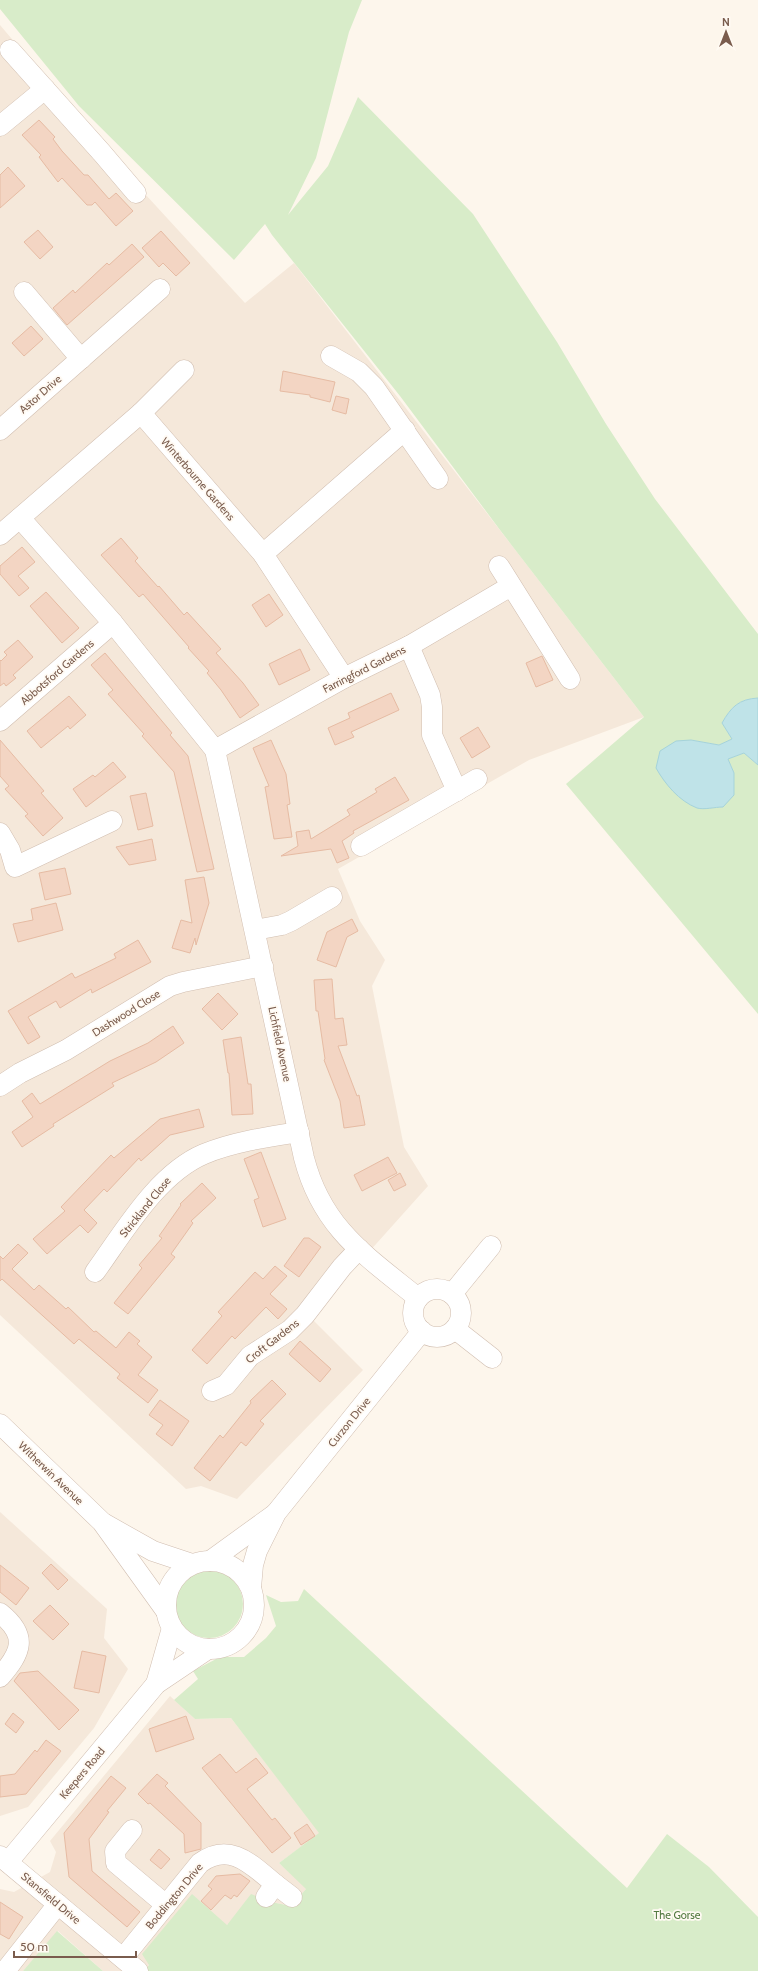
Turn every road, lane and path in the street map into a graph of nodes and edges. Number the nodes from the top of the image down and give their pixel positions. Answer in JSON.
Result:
{"nodes":[{"id":1,"x":10,"y":50,"type":"dead end"},
{"id":2,"x":45,"y":89,"type":"junction"},
{"id":3,"x":0,"y":126,"type":"edge"},
{"id":4,"x":136,"y":193,"type":"dead end"},
{"id":5,"x":160,"y":289,"type":"dead end"},
{"id":6,"x":24,"y":292,"type":"dead end"},
{"id":7,"x":331,"y":356,"type":"dead end"},
{"id":8,"x":81,"y":359,"type":"junction"},
{"id":9,"x":184,"y":370,"type":"dead end"},
{"id":10,"x":141,"y":413,"type":"junction"},
{"id":11,"x":0,"y":430,"type":"edge"},
{"id":12,"x":405,"y":430,"type":"junction"},
{"id":13,"x":438,"y":479,"type":"dead end"},
{"id":14,"x":20,"y":518,"type":"junction"},
{"id":15,"x":0,"y":535,"type":"edge"},
{"id":16,"x":263,"y":554,"type":"junction"},
{"id":17,"x":499,"y":566,"type":"dead end"},
{"id":18,"x":511,"y":586,"type":"junction"},
{"id":19,"x":113,"y":623,"type":"junction"},
{"id":20,"x":409,"y":646,"type":"junction"},
{"id":21,"x":344,"y":678,"type":"junction"},
{"id":22,"x":570,"y":679,"type":"dead end"},
{"id":23,"x":0,"y":721,"type":"edge"},
{"id":24,"x":215,"y":750,"type":"junction"},
{"id":25,"x":477,"y":779,"type":"dead end"},
{"id":26,"x":457,"y":791,"type":"junction"},
{"id":27,"x":112,"y":821,"type":"dead end"},
{"id":28,"x":0,"y":833,"type":"edge"},
{"id":29,"x":361,"y":846,"type":"dead end"},
{"id":30,"x":332,"y":897,"type":"dead end"},
{"id":31,"x":255,"y":930,"type":"junction"},
{"id":32,"x":262,"y":966,"type":"junction"},
{"id":33,"x":0,"y":1086,"type":"edge"},
{"id":34,"x":299,"y":1132,"type":"junction"},
{"id":35,"x":491,"y":1246,"type":"dead end"},
{"id":36,"x":359,"y":1249,"type":"junction"},
{"id":37,"x":93,"y":1274,"type":"dead end"},
{"id":38,"x":452,"y":1294,"type":"junction"},
{"id":39,"x":418,"y":1298,"type":"junction"},
{"id":40,"x":455,"y":1329,"type":"junction"},
{"id":41,"x":422,"y":1331,"type":"junction"},
{"id":42,"x":492,"y":1358,"type":"dead end"},
{"id":43,"x":209,"y":1392,"type":"dead end"},
{"id":44,"x":0,"y":1424,"type":"edge"},
{"id":45,"x":276,"y":1513,"type":"junction"},
{"id":46,"x":102,"y":1522,"type":"junction"},
{"id":47,"x":201,"y":1562,"type":"junction"},
{"id":48,"x":251,"y":1588,"type":"junction"},
{"id":49,"x":0,"y":1613,"type":"edge"},
{"id":50,"x":169,"y":1619,"type":"junction"},
{"id":51,"x":208,"y":1649,"type":"junction"},
{"id":52,"x":0,"y":1677,"type":"edge"},
{"id":53,"x":156,"y":1684,"type":"junction"},
{"id":54,"x":132,"y":1830,"type":"dead end"},
{"id":55,"x":4,"y":1859,"type":"edge"},
{"id":56,"x":292,"y":1897,"type":"dead end"},
{"id":57,"x":58,"y":1904,"type":"junction"},
{"id":58,"x":166,"y":1905,"type":"junction"},
{"id":59,"x":130,"y":1965,"type":"edge"},
{"id":60,"x":4,"y":1971,"type":"edge"}],
"edges":[{"from":1,"to":2,"type":"street"},
{"from":2,"to":3,"type":"street"},
{"from":2,"to":4,"type":"street"},
{"from":5,"to":8,"type":"street","name":"Astor Drive"},
{"from":6,"to":8,"type":"street"},
{"from":7,"to":12,"type":"street"},
{"from":8,"to":11,"type":"street","name":"Astor Drive"},
{"from":9,"to":10,"type":"street"},
{"from":10,"to":14,"type":"street"},
{"from":10,"to":16,"type":"street","name":"Winterbourne Gardens"},
{"from":12,"to":13,"type":"street"},
{"from":12,"to":16,"type":"street"},
{"from":14,"to":15,"type":"street"},
{"from":14,"to":19,"type":"street"},
{"from":16,"to":21,"type":"street","name":"Winterbourne Gardens"},
{"from":17,"to":18,"type":"street"},
{"from":18,"to":20,"type":"street","name":"Farringford Gardens"},
{"from":18,"to":22,"type":"street"},
{"from":19,"to":23,"type":"street","name":"Abbotsford Gardens"},
{"from":19,"to":24,"type":"street"},
{"from":20,"to":21,"type":"street","name":"Farringford Gardens"},
{"from":20,"to":26,"type":"street"},
{"from":21,"to":24,"type":"street","name":"Farringford Gardens"},
{"from":24,"to":31,"type":"street","name":"Lichfield Avenue"},
{"from":25,"to":26,"type":"street"},
{"from":26,"to":29,"type":"street"},
{"from":27,"to":28,"type":"street"},
{"from":30,"to":31,"type":"street"},
{"from":31,"to":32,"type":"street","name":"Lichfield Avenue"},
{"from":32,"to":33,"type":"street","name":"Dashwood Close"},
{"from":32,"to":34,"type":"street","name":"Lichfield Avenue"},
{"from":34,"to":36,"type":"street","name":"Lichfield Avenue"},
{"from":34,"to":37,"type":"street","name":"Strickland Close"},
{"from":35,"to":38,"type":"street"},
{"from":36,"to":39,"type":"street","name":"Lichfield Avenue"},
{"from":36,"to":43,"type":"street","name":"Croft Gardens"},
{"from":38,"to":39,"type":"street"},
{"from":38,"to":40,"type":"street"},
{"from":39,"to":41,"type":"street"},
{"from":40,"to":41,"type":"street"},
{"from":40,"to":42,"type":"street"},
{"from":41,"to":45,"type":"street","name":"Curzon Drive"},
{"from":44,"to":46,"type":"street","name":"Witherwin Avenue"},
{"from":45,"to":47,"type":"street"},
{"from":45,"to":48,"type":"street"},
{"from":46,"to":47,"type":"street","name":"Witherwin Avenue"},
{"from":46,"to":50,"type":"street","name":"Witherwin Avenue"},
{"from":47,"to":48,"type":"street"},
{"from":47,"to":50,"type":"street"},
{"from":48,"to":51,"type":"street"},
{"from":49,"to":52,"type":"street"},
{"from":50,"to":51,"type":"street"},
{"from":50,"to":53,"type":"street"},
{"from":51,"to":53,"type":"street"},
{"from":53,"to":55,"type":"street","name":"Keepers Road"},
{"from":54,"to":58,"type":"street"},
{"from":55,"to":57,"type":"street","name":"Stansfield Drive"},
{"from":56,"to":58,"type":"street","name":"Boddington Drive"},
{"from":57,"to":59,"type":"street","name":"Stansfield Drive"},
{"from":57,"to":60,"type":"street"},
{"from":58,"to":59,"type":"street","name":"Boddington Drive"}]}
